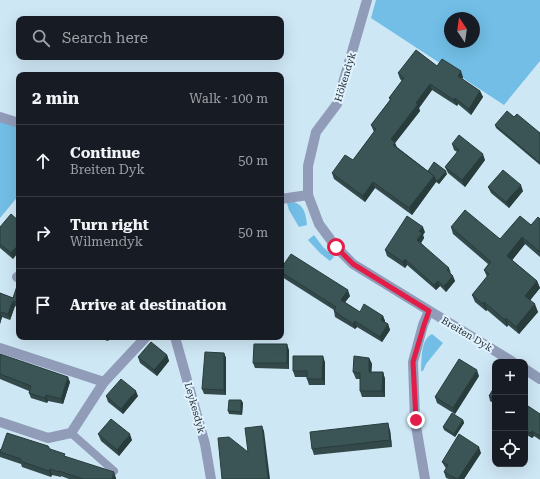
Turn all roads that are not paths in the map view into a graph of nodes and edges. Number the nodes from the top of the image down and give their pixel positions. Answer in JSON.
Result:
{"nodes":[{"id":1,"x":368,"y":0,"type":"edge"},
{"id":2,"x":0,"y":117,"type":"edge"},
{"id":3,"x":16,"y":122,"type":"edge"},
{"id":4,"x":308,"y":195,"type":"junction"},
{"id":5,"x":284,"y":199,"type":"edge"},
{"id":6,"x":429,"y":311,"type":"junction"},
{"id":7,"x":143,"y":340,"type":"edge"},
{"id":8,"x":176,"y":340,"type":"edge"},
{"id":9,"x":0,"y":348,"type":"edge"},
{"id":10,"x":508,"y":359,"type":"edge"},
{"id":11,"x":528,"y":372,"type":"edge"},
{"id":12,"x":540,"y":379,"type":"edge"},
{"id":13,"x":104,"y":382,"type":"junction"},
{"id":14,"x":0,"y":422,"type":"edge"},
{"id":15,"x":71,"y":434,"type":"junction"},
{"id":16,"x":114,"y":471,"type":"edge"},
{"id":17,"x":210,"y":479,"type":"edge"},
{"id":18,"x":425,"y":479,"type":"edge"}],
"edges":[{"from":1,"to":4,"type":"street","name":"Hökendyk"},
{"from":2,"to":3,"type":"street"},
{"from":4,"to":5,"type":"street"},
{"from":4,"to":6,"type":"street","name":"Breiten Dyk"},
{"from":6,"to":10,"type":"street","name":"Breiten Dyk"},
{"from":6,"to":18,"type":"street"},
{"from":7,"to":13,"type":"street"},
{"from":8,"to":17,"type":"street","name":"Leykesdyk"},
{"from":9,"to":13,"type":"street"},
{"from":11,"to":12,"type":"street"},
{"from":13,"to":15,"type":"street"},
{"from":14,"to":15,"type":"street"},
{"from":15,"to":16,"type":"lane"}]}
